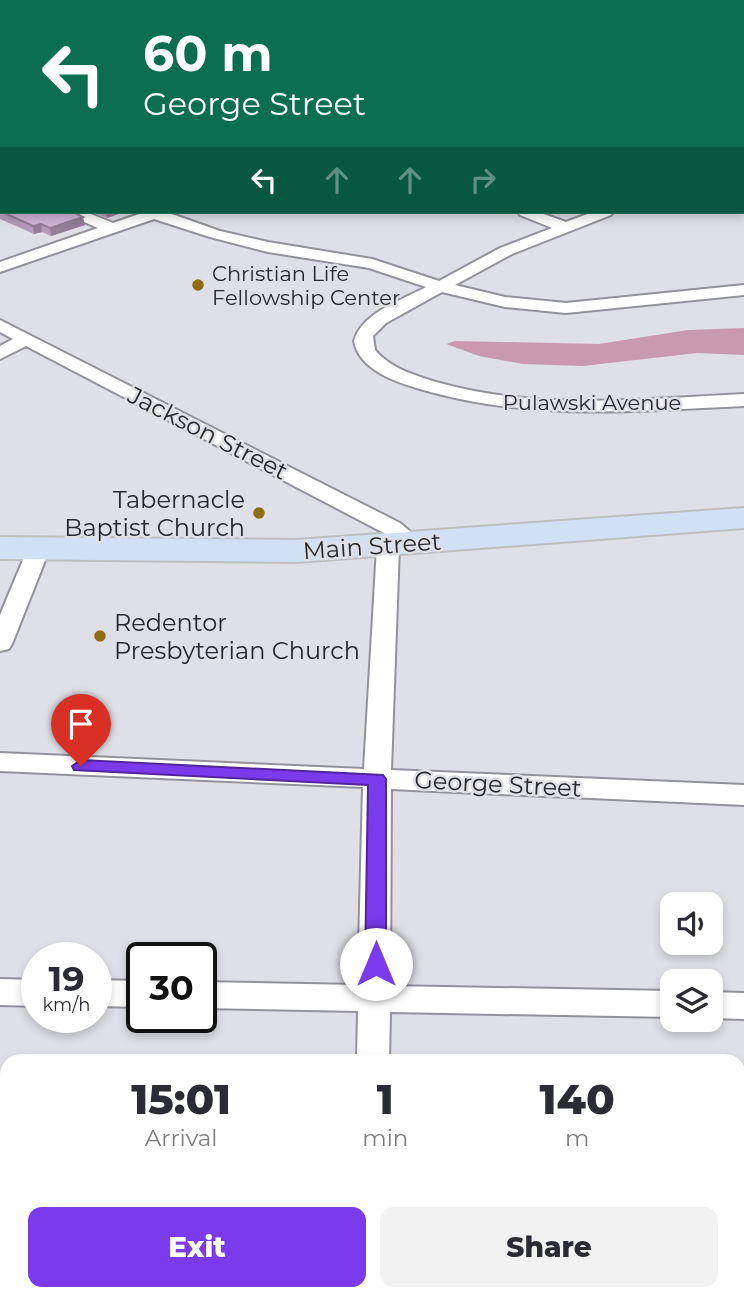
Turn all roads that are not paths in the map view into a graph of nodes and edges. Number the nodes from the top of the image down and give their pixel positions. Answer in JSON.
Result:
{"nodes":[{"id":1,"x":78,"y":214,"type":"edge"},
{"id":2,"x":154,"y":214,"type":"edge"},
{"id":3,"x":160,"y":214,"type":"edge"},
{"id":4,"x":530,"y":214,"type":"edge"},
{"id":5,"x":601,"y":214,"type":"edge"},
{"id":6,"x":565,"y":227,"type":"junction"},
{"id":7,"x":111,"y":228,"type":"junction"},
{"id":8,"x":0,"y":267,"type":"edge"},
{"id":9,"x":442,"y":287,"type":"junction"},
{"id":10,"x":744,"y":290,"type":"edge"},
{"id":11,"x":0,"y":325,"type":"edge"},
{"id":12,"x":25,"y":339,"type":"junction"},
{"id":13,"x":0,"y":354,"type":"edge"},
{"id":14,"x":744,"y":400,"type":"edge"},
{"id":15,"x":744,"y":518,"type":"edge"},
{"id":16,"x":401,"y":545,"type":"junction"},
{"id":17,"x":0,"y":548,"type":"edge"},
{"id":18,"x":39,"y":548,"type":"junction"},
{"id":19,"x":0,"y":644,"type":"edge"},
{"id":20,"x":0,"y":762,"type":"edge"},
{"id":21,"x":377,"y":779,"type":"junction"},
{"id":22,"x":744,"y":795,"type":"edge"},
{"id":23,"x":0,"y":992,"type":"edge"},
{"id":24,"x":21,"y":993,"type":"edge"},
{"id":25,"x":217,"y":995,"type":"edge"},
{"id":26,"x":376,"y":998,"type":"junction"},
{"id":27,"x":660,"y":1004,"type":"edge"},
{"id":28,"x":723,"y":1005,"type":"edge"},
{"id":29,"x":744,"y":1006,"type":"edge"},
{"id":30,"x":373,"y":1054,"type":"edge"}],
"edges":[{"from":1,"to":7,"type":"street"},
{"from":2,"to":7,"type":"street"},
{"from":3,"to":9,"type":"street"},
{"from":4,"to":6,"type":"street"},
{"from":5,"to":6,"type":"street","name":"Pulawski Avenue"},
{"from":6,"to":9,"type":"street","name":"Pulawski Avenue"},
{"from":7,"to":8,"type":"street"},
{"from":9,"to":10,"type":"street"},
{"from":9,"to":14,"type":"street","name":"Pulawski Avenue"},
{"from":11,"to":12,"type":"street","name":"Jackson Street"},
{"from":12,"to":13,"type":"street"},
{"from":12,"to":16,"type":"street","name":"Jackson Street"},
{"from":15,"to":16,"type":"main road","name":"Main Street"},
{"from":16,"to":18,"type":"main road","name":"Main Street"},
{"from":16,"to":21,"type":"street"},
{"from":17,"to":18,"type":"main road","name":"Main Street"},
{"from":18,"to":19,"type":"street"},
{"from":20,"to":21,"type":"street","name":"George Street"},
{"from":21,"to":22,"type":"street","name":"George Street"},
{"from":21,"to":26,"type":"street"},
{"from":23,"to":24,"type":"street"},
{"from":25,"to":26,"type":"street"},
{"from":26,"to":27,"type":"street"},
{"from":26,"to":30,"type":"street"},
{"from":28,"to":29,"type":"street"}]}
